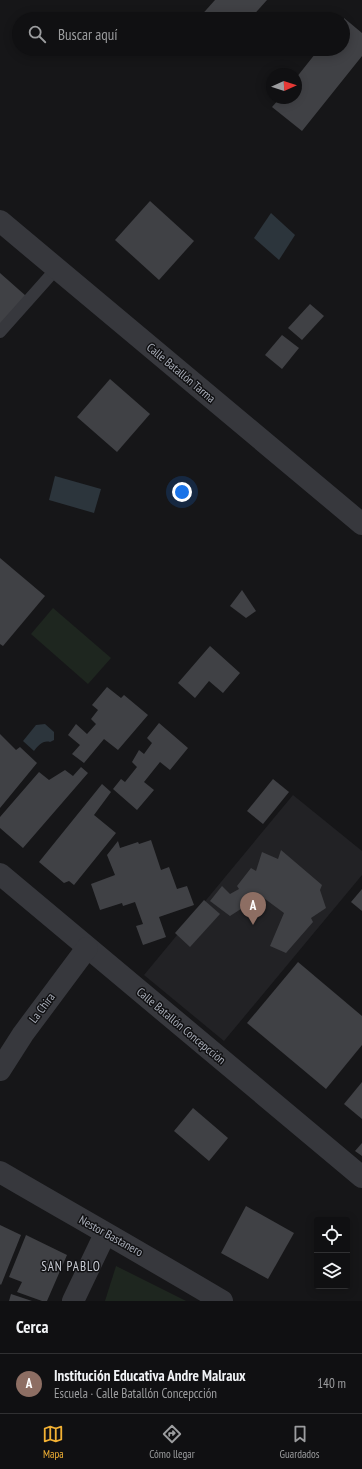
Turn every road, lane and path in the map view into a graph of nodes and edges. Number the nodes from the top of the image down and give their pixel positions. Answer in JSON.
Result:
{"nodes":[{"id":1,"x":0,"y":221,"type":"edge"},
{"id":2,"x":56,"y":268,"type":"junction"},
{"id":3,"x":0,"y":332,"type":"edge"},
{"id":4,"x":362,"y":524,"type":"edge"},
{"id":5,"x":0,"y":874,"type":"edge"},
{"id":6,"x":87,"y":948,"type":"junction"},
{"id":7,"x":0,"y":1070,"type":"edge"},
{"id":8,"x":0,"y":1172,"type":"edge"},
{"id":9,"x":362,"y":1177,"type":"edge"},
{"id":10,"x":105,"y":1234,"type":"junction"},
{"id":11,"x":73,"y":1301,"type":"edge"},
{"id":12,"x":222,"y":1301,"type":"edge"}],
"edges":[{"from":1,"to":2,"type":"street","name":"Calle Batallón Tarma"},
{"from":2,"to":3,"type":"lane"},
{"from":2,"to":4,"type":"street","name":"Calle Batallón Tarma"},
{"from":5,"to":6,"type":"street","name":"Calle Batallón Concepcción"},
{"from":6,"to":7,"type":"street","name":"La Chira"},
{"from":6,"to":9,"type":"street","name":"Calle Batallón Concepcción"},
{"from":8,"to":10,"type":"street","name":"Nestor Bastanero"},
{"from":10,"to":11,"type":"street"},
{"from":10,"to":12,"type":"street","name":"Nestor Bastanero"}]}
